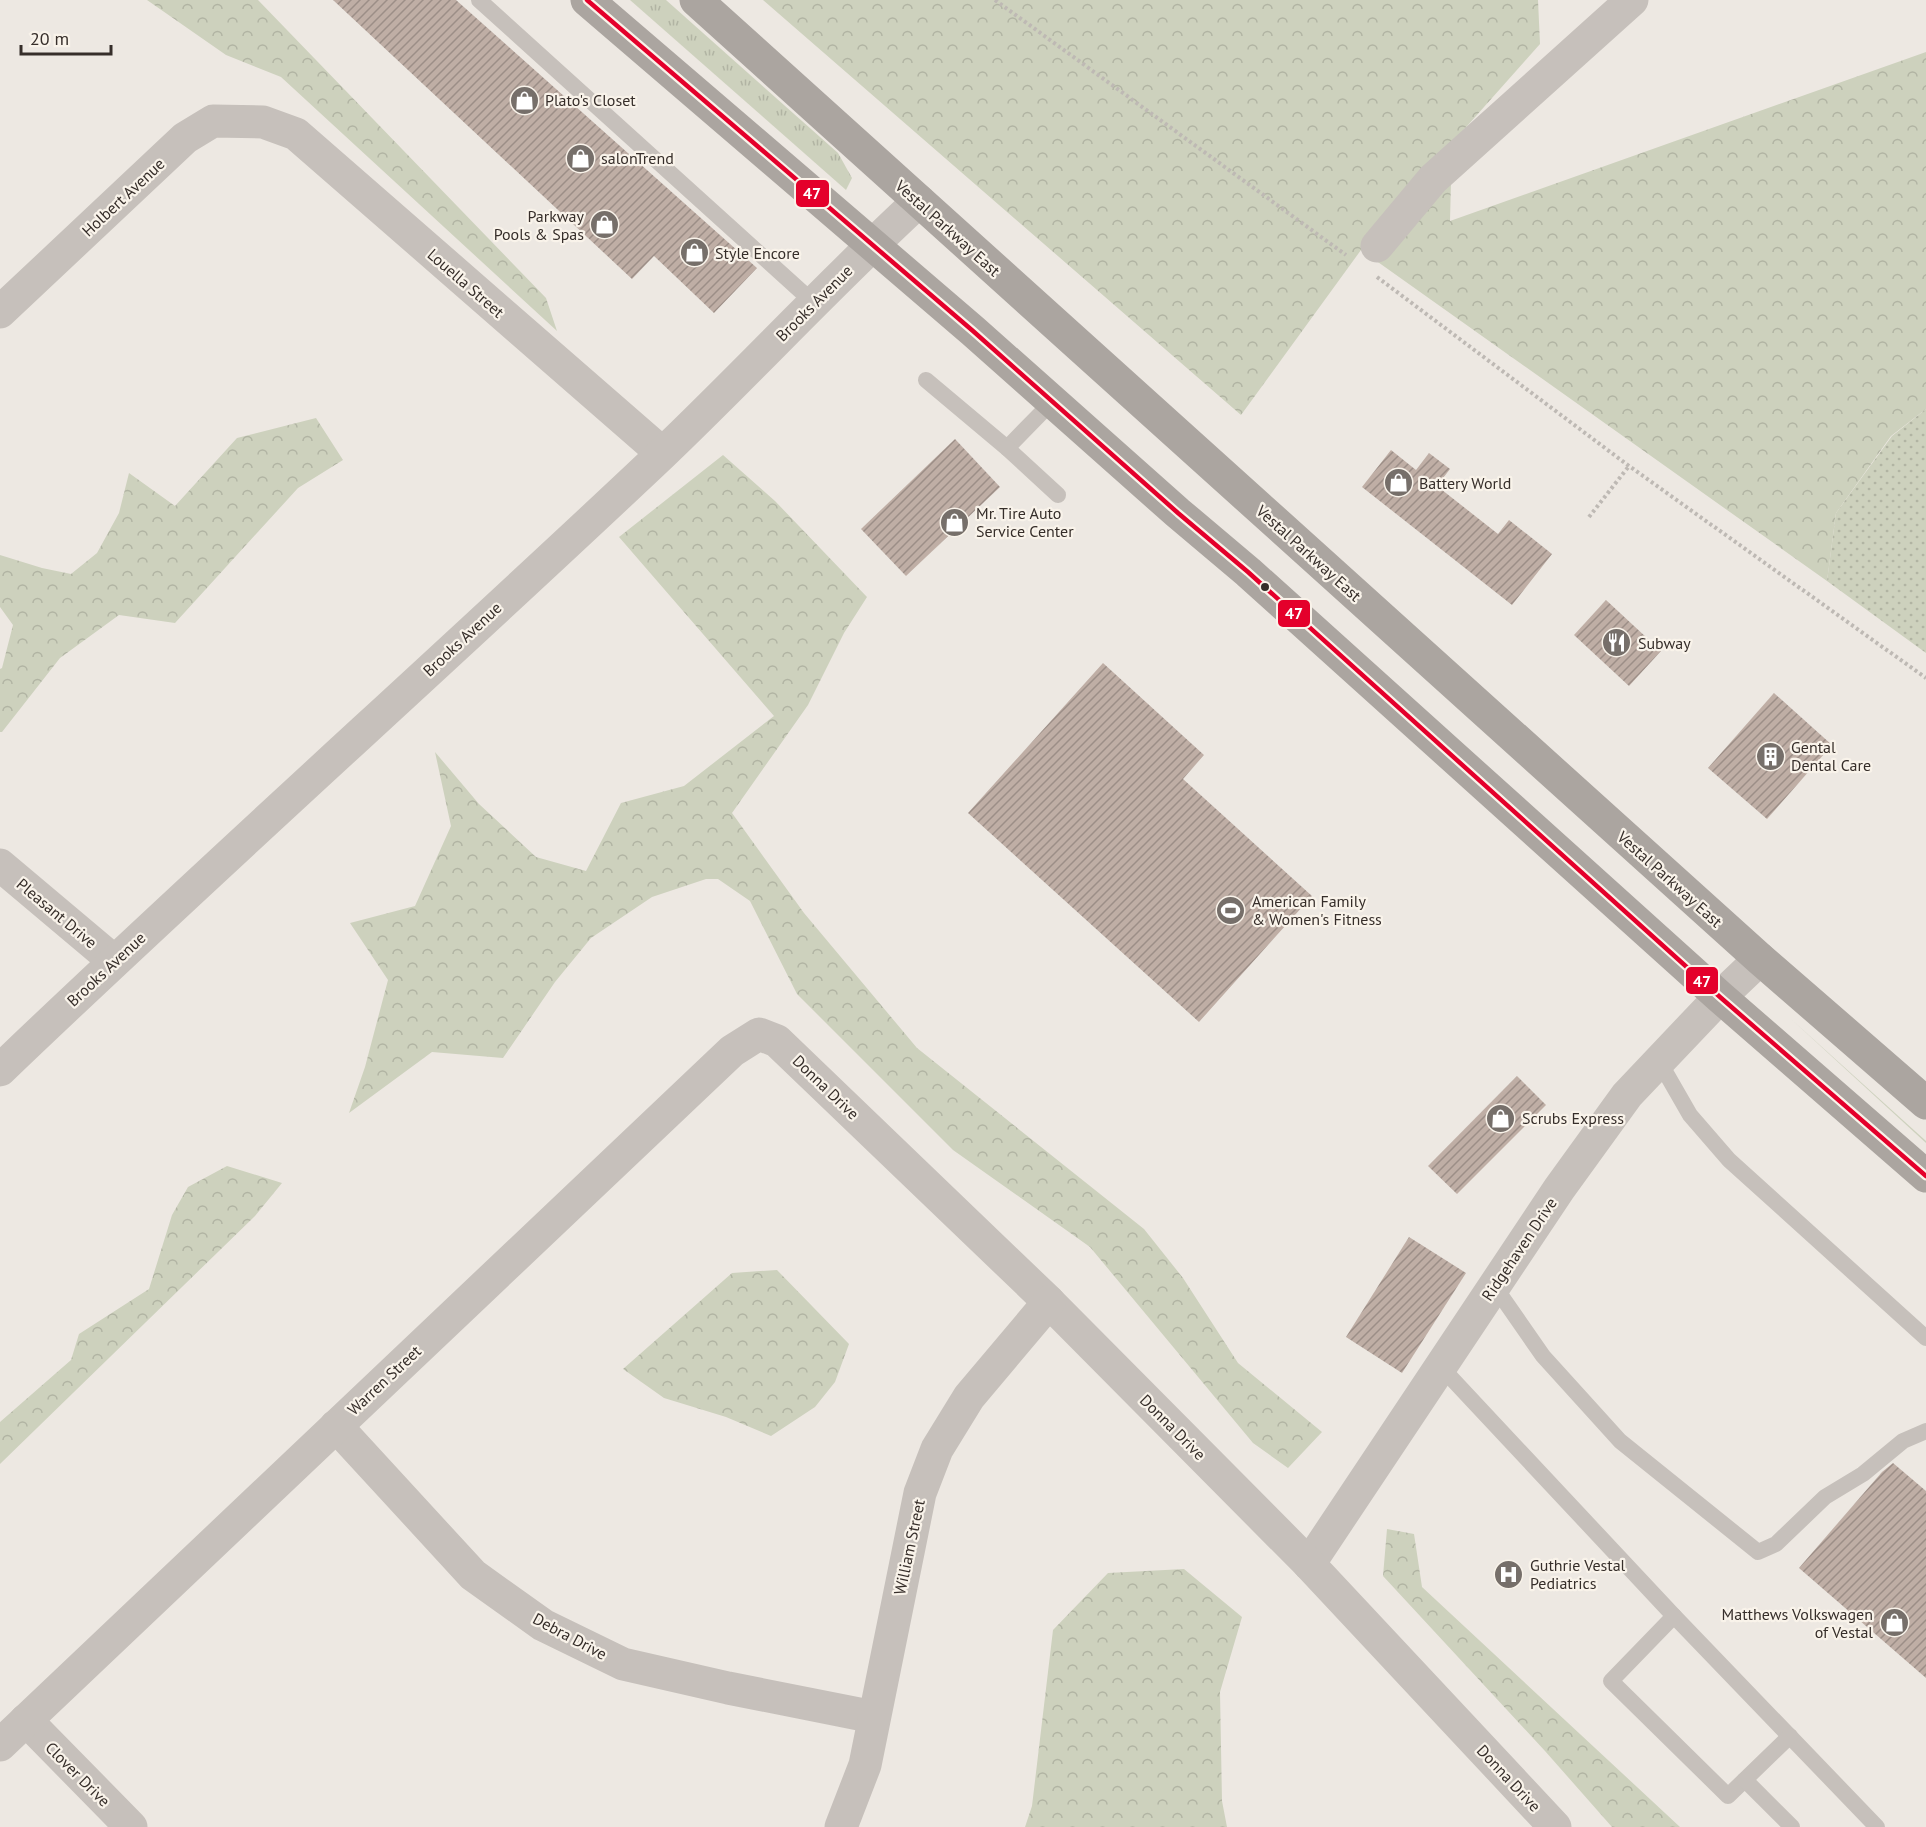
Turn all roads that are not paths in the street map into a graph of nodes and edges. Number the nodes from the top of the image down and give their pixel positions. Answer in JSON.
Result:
{"nodes":[{"id":1,"x":479,"y":0,"type":"edge"},
{"id":2,"x":587,"y":0,"type":"edge"},
{"id":3,"x":696,"y":0,"type":"edge"},
{"id":4,"x":1632,"y":0,"type":"edge"},
{"id":5,"x":263,"y":122,"type":"joint"},
{"id":6,"x":919,"y":201,"type":"junction"},
{"id":7,"x":872,"y":245,"type":"junction"},
{"id":8,"x":1367,"y":259,"type":"road end"},
{"id":9,"x":814,"y":303,"type":"junction"},
{"id":10,"x":0,"y":312,"type":"edge"},
{"id":11,"x":926,"y":380,"type":"dead end"},
{"id":12,"x":1052,"y":402,"type":"junction"},
{"id":13,"x":1007,"y":448,"type":"junction"},
{"id":14,"x":662,"y":453,"type":"junction"},
{"id":15,"x":1058,"y":495,"type":"dead end"},
{"id":16,"x":0,"y":865,"type":"edge"},
{"id":17,"x":1760,"y":959,"type":"junction"},
{"id":18,"x":114,"y":961,"type":"junction"},
{"id":19,"x":1720,"y":997,"type":"junction"},
{"id":20,"x":777,"y":1041,"type":"joint"},
{"id":21,"x":1659,"y":1061,"type":"junction"},
{"id":22,"x":0,"y":1070,"type":"edge"},
{"id":23,"x":1926,"y":1103,"type":"edge"},
{"id":24,"x":1926,"y":1176,"type":"edge"},
{"id":25,"x":1495,"y":1287,"type":"junction"},
{"id":26,"x":1049,"y":1302,"type":"junction"},
{"id":27,"x":1926,"y":1338,"type":"edge"},
{"id":28,"x":1441,"y":1367,"type":"junction"},
{"id":29,"x":336,"y":1426,"type":"junction"},
{"id":30,"x":1926,"y":1431,"type":"edge"},
{"id":31,"x":1310,"y":1564,"type":"junction"},
{"id":32,"x":1674,"y":1616,"type":"junction"},
{"id":33,"x":874,"y":1717,"type":"junction"},
{"id":34,"x":26,"y":1720,"type":"junction"},
{"id":35,"x":1790,"y":1736,"type":"junction"},
{"id":36,"x":0,"y":1745,"type":"edge"},
{"id":37,"x":1745,"y":1780,"type":"junction"},
{"id":38,"x":131,"y":1827,"type":"edge"},
{"id":39,"x":841,"y":1827,"type":"edge"},
{"id":40,"x":1555,"y":1827,"type":"edge"},
{"id":41,"x":1792,"y":1827,"type":"edge"},
{"id":42,"x":1877,"y":1827,"type":"edge"}],
"edges":[{"from":1,"to":9,"type":"lane"},
{"from":2,"to":7,"type":"main road"},
{"from":3,"to":6,"type":"main road","name":"Vestal Parkway East"},
{"from":4,"to":8,"type":"street"},
{"from":5,"to":10,"type":"street","name":"Holbert Avenue"},
{"from":5,"to":14,"type":"street","name":"Louella Street"},
{"from":6,"to":7,"type":"street","name":"Brooks Avenue"},
{"from":6,"to":17,"type":"main road","name":"Vestal Parkway East"},
{"from":7,"to":9,"type":"street","name":"Brooks Avenue"},
{"from":7,"to":12,"type":"main road"},
{"from":9,"to":14,"type":"street","name":"Brooks Avenue"},
{"from":11,"to":13,"type":"lane"},
{"from":12,"to":13,"type":"lane"},
{"from":12,"to":19,"type":"main road"},
{"from":13,"to":15,"type":"lane"},
{"from":14,"to":18,"type":"street","name":"Brooks Avenue"},
{"from":16,"to":18,"type":"street","name":"Pleasant Drive"},
{"from":17,"to":19,"type":"street","name":"Ridgehaven Drive"},
{"from":17,"to":23,"type":"main road","name":"Vestal Parkway East"},
{"from":18,"to":22,"type":"street","name":"Brooks Avenue"},
{"from":19,"to":21,"type":"street","name":"Ridgehaven Drive"},
{"from":19,"to":24,"type":"main road"},
{"from":20,"to":26,"type":"street","name":"Donna Drive"},
{"from":20,"to":29,"type":"street","name":"Warren Street"},
{"from":21,"to":25,"type":"street","name":"Ridgehaven Drive"},
{"from":21,"to":27,"type":"lane"},
{"from":25,"to":28,"type":"street","name":"Ridgehaven Drive"},
{"from":25,"to":30,"type":"lane"},
{"from":26,"to":31,"type":"street","name":"Donna Drive"},
{"from":26,"to":33,"type":"street","name":"William Street"},
{"from":28,"to":31,"type":"street","name":"Ridgehaven Drive"},
{"from":28,"to":32,"type":"lane"},
{"from":29,"to":33,"type":"street","name":"Debra Drive"},
{"from":29,"to":34,"type":"street","name":"Warren Street"},
{"from":31,"to":40,"type":"street","name":"Donna Drive"},
{"from":32,"to":35,"type":"lane"},
{"from":32,"to":37,"type":"lane"},
{"from":33,"to":39,"type":"street","name":"William Street"},
{"from":34,"to":36,"type":"street","name":"Warren Street"},
{"from":34,"to":38,"type":"street","name":"Clover Drive"},
{"from":35,"to":37,"type":"lane"},
{"from":35,"to":42,"type":"lane"},
{"from":37,"to":41,"type":"lane"}]}
